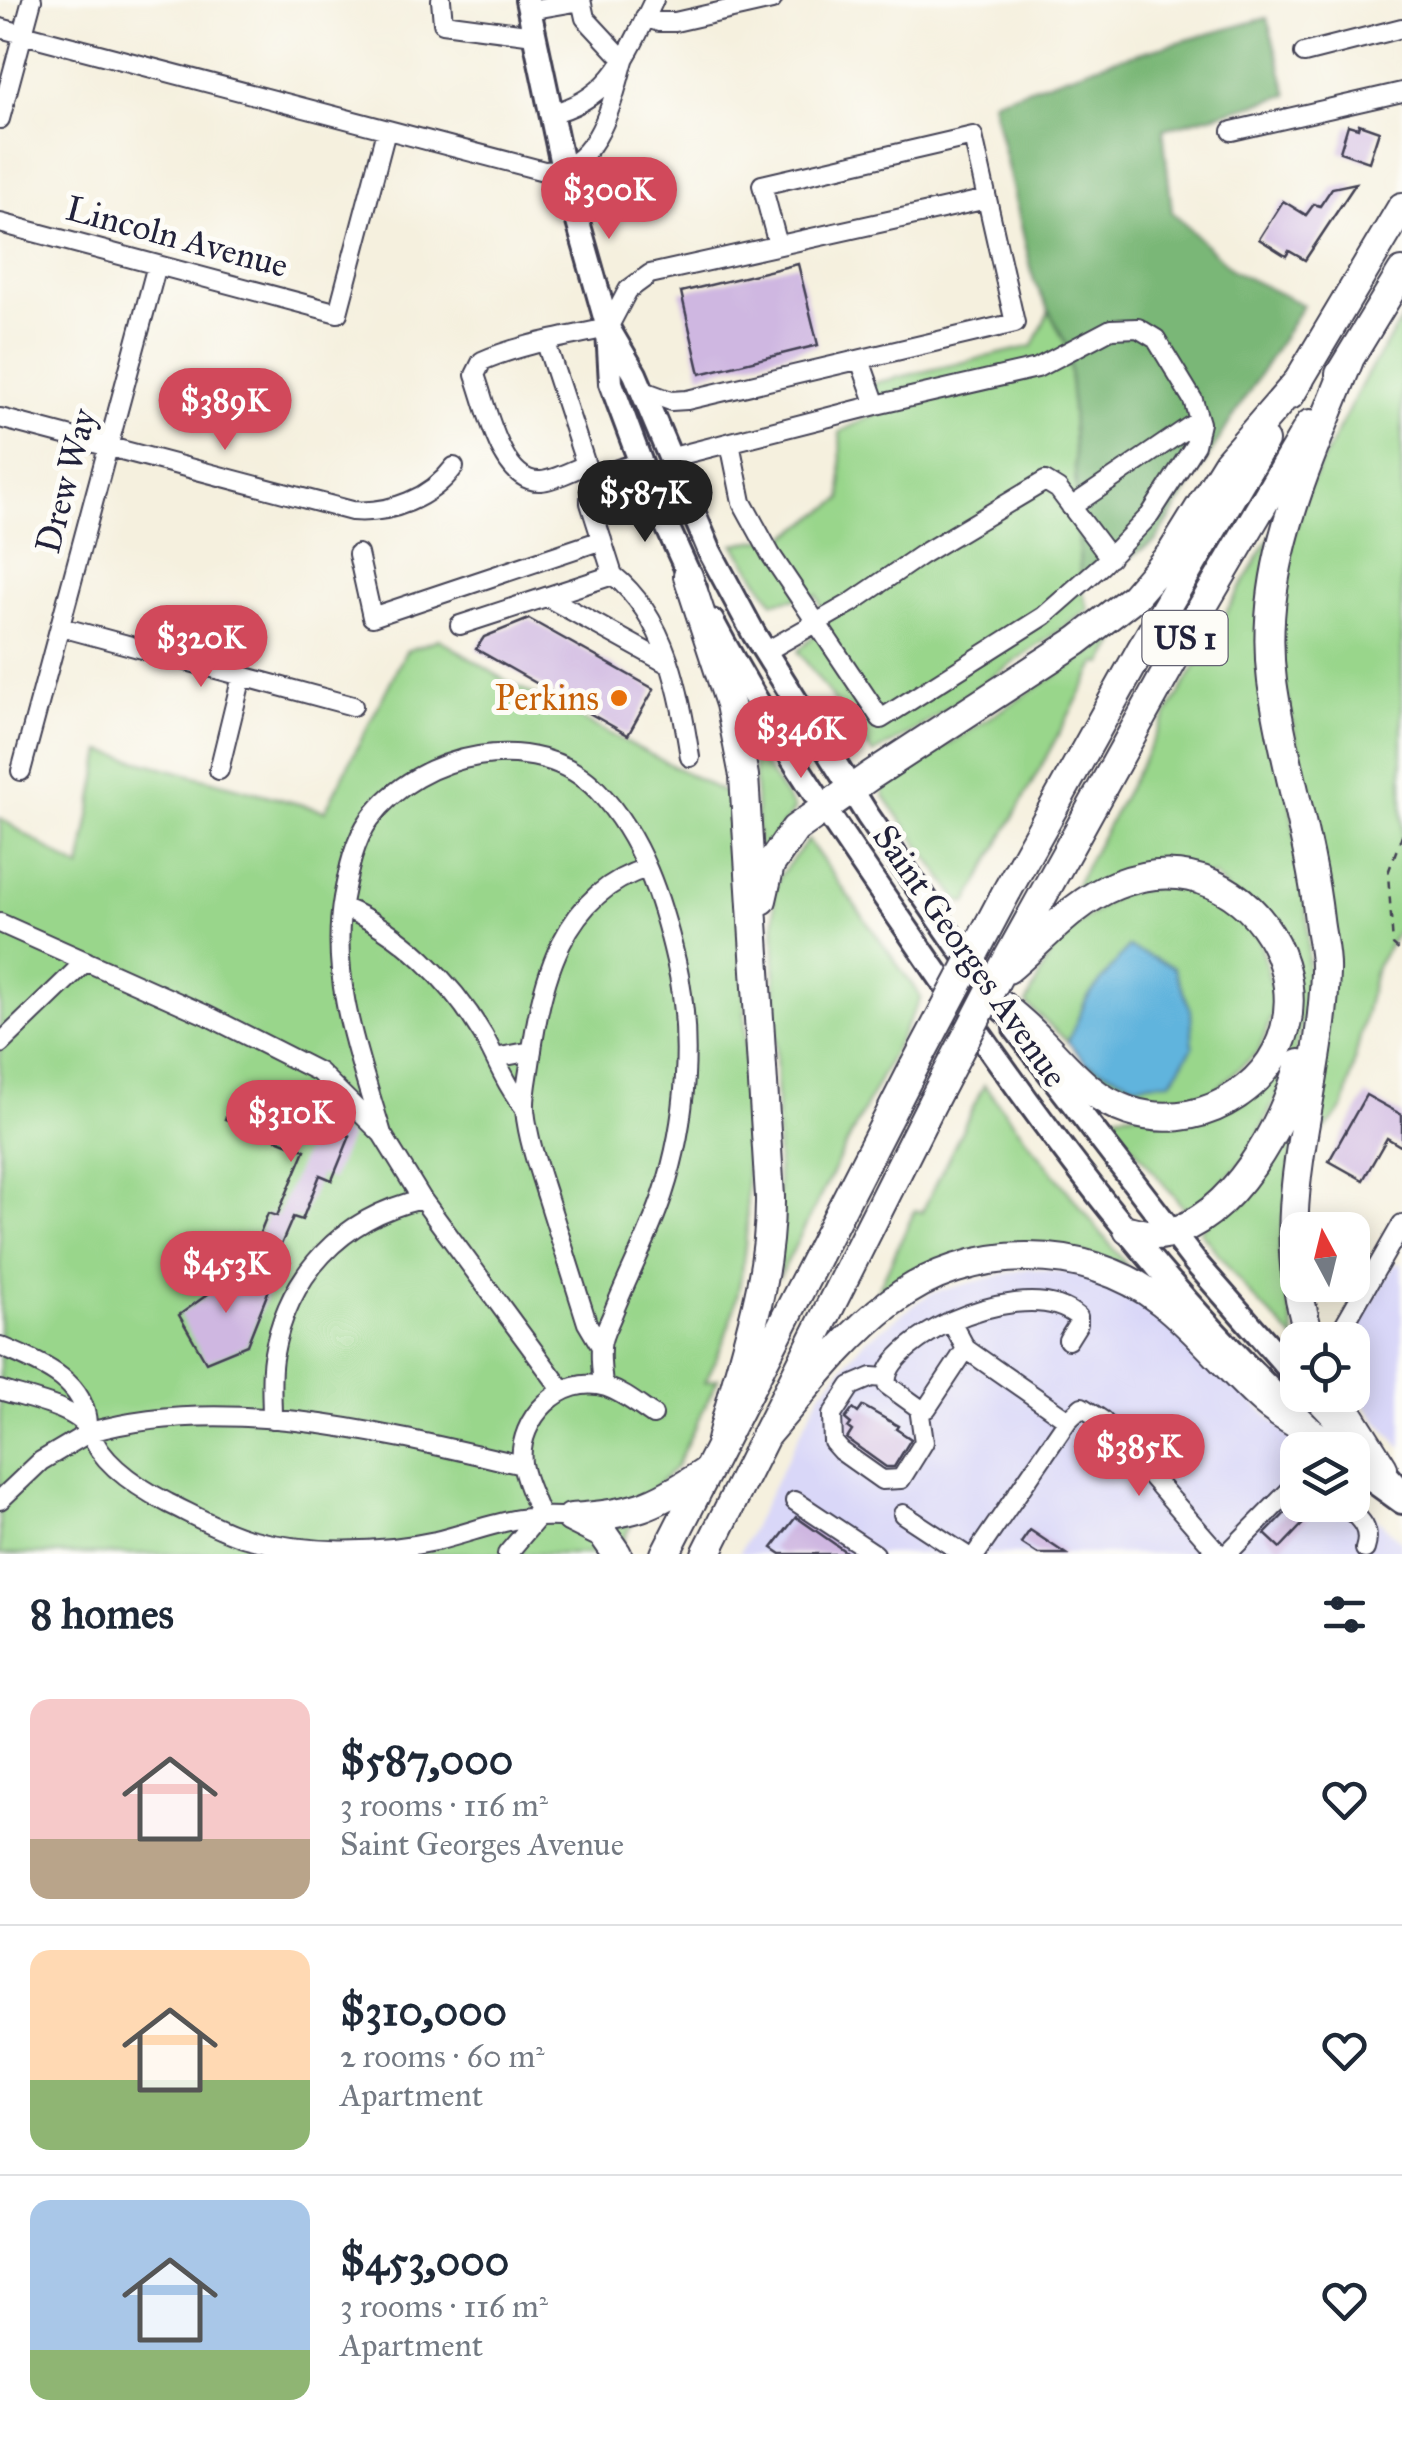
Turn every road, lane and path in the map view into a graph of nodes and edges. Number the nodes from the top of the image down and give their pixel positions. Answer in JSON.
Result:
{"nodes":[{"id":1,"x":32,"y":0,"type":"edge"},
{"id":2,"x":440,"y":0,"type":"edge"},
{"id":3,"x":772,"y":0,"type":"edge"},
{"id":4,"x":581,"y":1,"type":"edge"},
{"id":5,"x":528,"y":5,"type":"edge"},
{"id":6,"x":649,"y":9,"type":"edge"},
{"id":7,"x":0,"y":28,"type":"edge"},
{"id":8,"x":1402,"y":28,"type":"edge"},
{"id":9,"x":22,"y":34,"type":"junction"},
{"id":10,"x":534,"y":35,"type":"junction"},
{"id":11,"x":1304,"y":53,"type":"dead end"},
{"id":12,"x":624,"y":60,"type":"junction"},
{"id":13,"x":1402,"y":92,"type":"edge"},
{"id":14,"x":549,"y":114,"type":"junction"},
{"id":15,"x":0,"y":119,"type":"edge"},
{"id":16,"x":1232,"y":130,"type":"dead end"},
{"id":17,"x":386,"y":131,"type":"junction"},
{"id":18,"x":562,"y":170,"type":"junction"},
{"id":19,"x":987,"y":199,"type":"junction"},
{"id":20,"x":1402,"y":207,"type":"edge"},
{"id":21,"x":0,"y":224,"type":"edge"},
{"id":22,"x":778,"y":245,"type":"junction"},
{"id":23,"x":157,"y":265,"type":"junction"},
{"id":24,"x":1402,"y":272,"type":"edge"},
{"id":25,"x":608,"y":328,"type":"junction"},
{"id":26,"x":546,"y":343,"type":"junction"},
{"id":27,"x":860,"y":360,"type":"junction"},
{"id":28,"x":1349,"y":360,"type":"junction"},
{"id":29,"x":1300,"y":379,"type":"junction"},
{"id":30,"x":641,"y":390,"type":"junction"},
{"id":31,"x":876,"y":405,"type":"junction"},
{"id":32,"x":0,"y":418,"type":"edge"},
{"id":33,"x":1198,"y":420,"type":"junction"},
{"id":34,"x":730,"y":443,"type":"junction"},
{"id":35,"x":108,"y":447,"type":"junction"},
{"id":36,"x":1142,"y":457,"type":"junction"},
{"id":37,"x":669,"y":458,"type":"junction"},
{"id":38,"x":640,"y":462,"type":"junction"},
{"id":39,"x":454,"y":467,"type":"dead end"},
{"id":40,"x":590,"y":472,"type":"junction"},
{"id":41,"x":1178,"y":472,"type":"junction"},
{"id":42,"x":1071,"y":506,"type":"junction"},
{"id":43,"x":602,"y":540,"type":"junction"},
{"id":44,"x":358,"y":554,"type":"dead end"},
{"id":45,"x":1110,"y":558,"type":"junction"},
{"id":46,"x":614,"y":576,"type":"junction"},
{"id":47,"x":688,"y":576,"type":"junction"},
{"id":48,"x":546,"y":597,"type":"junction"},
{"id":49,"x":817,"y":621,"type":"junction"},
{"id":50,"x":460,"y":625,"type":"dead end"},
{"id":51,"x":61,"y":628,"type":"junction"},
{"id":52,"x":765,"y":652,"type":"junction"},
{"id":53,"x":670,"y":666,"type":"junction"},
{"id":54,"x":242,"y":676,"type":"junction"},
{"id":55,"x":353,"y":706,"type":"dead end"},
{"id":56,"x":780,"y":739,"type":"junction"},
{"id":57,"x":828,"y":752,"type":"junction"},
{"id":58,"x":690,"y":757,"type":"dead end"},
{"id":59,"x":219,"y":770,"type":"dead end"},
{"id":60,"x":21,"y":771,"type":"dead end"},
{"id":61,"x":850,"y":789,"type":"junction"},
{"id":62,"x":824,"y":807,"type":"junction"},
{"id":63,"x":1402,"y":835,"type":"edge"},
{"id":64,"x":648,"y":868,"type":"junction"},
{"id":65,"x":342,"y":908,"type":"junction"},
{"id":66,"x":0,"y":923,"type":"edge"},
{"id":67,"x":1320,"y":924,"type":"junction"},
{"id":68,"x":1039,"y":927,"type":"junction"},
{"id":69,"x":1402,"y":953,"type":"edge"},
{"id":70,"x":86,"y":961,"type":"junction"},
{"id":71,"x":996,"y":990,"type":"junction"},
{"id":72,"x":760,"y":1012,"type":"junction"},
{"id":73,"x":0,"y":1044,"type":"edge"},
{"id":74,"x":532,"y":1051,"type":"junction"},
{"id":75,"x":495,"y":1058,"type":"junction"},
{"id":76,"x":525,"y":1108,"type":"junction"},
{"id":77,"x":382,"y":1134,"type":"junction"},
{"id":78,"x":422,"y":1199,"type":"junction"},
{"id":79,"x":1402,"y":1224,"type":"edge"},
{"id":80,"x":1128,"y":1230,"type":"junction"},
{"id":81,"x":1171,"y":1232,"type":"junction"},
{"id":82,"x":951,"y":1321,"type":"junction"},
{"id":83,"x":1306,"y":1322,"type":"edge"},
{"id":84,"x":1346,"y":1322,"type":"edge"},
{"id":85,"x":1068,"y":1340,"type":"dead end"},
{"id":86,"x":600,"y":1345,"type":"junction"},
{"id":87,"x":0,"y":1346,"type":"edge"},
{"id":88,"x":966,"y":1349,"type":"junction"},
{"id":89,"x":1280,"y":1358,"type":"edge"},
{"id":90,"x":885,"y":1378,"type":"junction"},
{"id":91,"x":603,"y":1386,"type":"junction"},
{"id":92,"x":0,"y":1390,"type":"edge"},
{"id":93,"x":563,"y":1390,"type":"junction"},
{"id":94,"x":919,"y":1408,"type":"junction"},
{"id":95,"x":1329,"y":1412,"type":"edge"},
{"id":96,"x":1348,"y":1412,"type":"edge"},
{"id":97,"x":653,"y":1415,"type":"dead end"},
{"id":98,"x":272,"y":1419,"type":"junction"},
{"id":99,"x":1068,"y":1420,"type":"junction"},
{"id":100,"x":89,"y":1428,"type":"junction"},
{"id":101,"x":1309,"y":1432,"type":"edge"},
{"id":102,"x":1316,"y":1432,"type":"edge"},
{"id":103,"x":765,"y":1436,"type":"junction"},
{"id":104,"x":720,"y":1445,"type":"junction"},
{"id":105,"x":522,"y":1464,"type":"junction"},
{"id":106,"x":1383,"y":1468,"type":"junction"},
{"id":107,"x":706,"y":1472,"type":"junction"},
{"id":108,"x":1370,"y":1479,"type":"edge"},
{"id":109,"x":1402,"y":1491,"type":"edge"},
{"id":110,"x":0,"y":1500,"type":"edge"},
{"id":111,"x":1280,"y":1500,"type":"edge"},
{"id":112,"x":796,"y":1501,"type":"dead end"},
{"id":113,"x":1402,"y":1502,"type":"edge"},
{"id":114,"x":540,"y":1514,"type":"junction"},
{"id":115,"x":904,"y":1514,"type":"dead end"},
{"id":116,"x":572,"y":1518,"type":"junction"},
{"id":117,"x":1360,"y":1522,"type":"edge"},
{"id":118,"x":1365,"y":1548,"type":"dead end"},
{"id":119,"x":507,"y":1554,"type":"edge"},
{"id":120,"x":617,"y":1554,"type":"edge"},
{"id":121,"x":665,"y":1554,"type":"edge"},
{"id":122,"x":706,"y":1554,"type":"edge"},
{"id":123,"x":876,"y":1554,"type":"edge"},
{"id":124,"x":964,"y":1554,"type":"edge"},
{"id":125,"x":976,"y":1554,"type":"edge"},
{"id":126,"x":1219,"y":1554,"type":"edge"},
{"id":127,"x":1226,"y":1554,"type":"edge"}],
"edges":[{"from":1,"to":9,"type":"street"},
{"from":2,"to":10,"type":"street"},
{"from":3,"to":6,"type":"street"},
{"from":4,"to":5,"type":"street"},
{"from":4,"to":12,"type":"street"},
{"from":5,"to":10,"type":"main road","name":"Saint Georges Avenue"},
{"from":6,"to":12,"type":"street"},
{"from":7,"to":9,"type":"street"},
{"from":8,"to":11,"type":"street"},
{"from":9,"to":15,"type":"street"},
{"from":9,"to":17,"type":"street"},
{"from":10,"to":14,"type":"main road","name":"Saint Georges Avenue"},
{"from":12,"to":14,"type":"street"},
{"from":12,"to":18,"type":"street"},
{"from":13,"to":16,"type":"street"},
{"from":14,"to":18,"type":"main road","name":"Saint Georges Avenue"},
{"from":17,"to":18,"type":"street"},
{"from":17,"to":23,"type":"street","name":"Lincoln Avenue"},
{"from":18,"to":25,"type":"main road","name":"Saint Georges Avenue"},
{"from":19,"to":22,"type":"street"},
{"from":19,"to":22,"type":"street"},
{"from":19,"to":27,"type":"street"},
{"from":20,"to":29,"type":"highway","number":"US 1"},
{"from":21,"to":23,"type":"street","name":"Lincoln Avenue"},
{"from":22,"to":25,"type":"street"},
{"from":23,"to":35,"type":"street","name":"Drew Way"},
{"from":24,"to":28,"type":"highway","number":"US 1"},
{"from":25,"to":26,"type":"street"},
{"from":25,"to":30,"type":"main road","name":"Saint Georges Avenue"},
{"from":25,"to":38,"type":"main road","name":"Saint Georges Avenue"},
{"from":26,"to":40,"type":"street"},
{"from":26,"to":40,"type":"street"},
{"from":27,"to":30,"type":"street"},
{"from":27,"to":31,"type":"street"},
{"from":28,"to":67,"type":"highway"},
{"from":28,"to":68,"type":"highway","number":"US 1"},
{"from":29,"to":61,"type":"highway"},
{"from":29,"to":104,"type":"highway","number":"US 1","bridge":true},
{"from":30,"to":37,"type":"main road","name":"Saint Georges Avenue"},
{"from":31,"to":33,"type":"street"},
{"from":31,"to":34,"type":"street"},
{"from":32,"to":35,"type":"street"},
{"from":33,"to":36,"type":"street"},
{"from":33,"to":41,"type":"street"},
{"from":34,"to":37,"type":"street"},
{"from":34,"to":49,"type":"street"},
{"from":35,"to":39,"type":"street"},
{"from":35,"to":51,"type":"street","name":"Drew Way"},
{"from":36,"to":41,"type":"street"},
{"from":36,"to":42,"type":"street"},
{"from":37,"to":52,"type":"main road","name":"Saint Georges Avenue"},
{"from":38,"to":40,"type":"street"},
{"from":38,"to":47,"type":"main road","name":"Saint Georges Avenue"},
{"from":40,"to":43,"type":"street"},
{"from":41,"to":45,"type":"street"},
{"from":42,"to":45,"type":"street"},
{"from":42,"to":49,"type":"street"},
{"from":43,"to":44,"type":"street"},
{"from":43,"to":46,"type":"street"},
{"from":45,"to":49,"type":"street"},
{"from":46,"to":48,"type":"street"},
{"from":46,"to":53,"type":"street"},
{"from":47,"to":56,"type":"main road","name":"Saint Georges Avenue"},
{"from":47,"to":72,"type":"highway"},
{"from":48,"to":50,"type":"street"},
{"from":48,"to":53,"type":"street"},
{"from":49,"to":52,"type":"street"},
{"from":51,"to":54,"type":"street"},
{"from":51,"to":60,"type":"street","name":"Drew Way"},
{"from":52,"to":57,"type":"main road","name":"Saint Georges Avenue"},
{"from":53,"to":58,"type":"street"},
{"from":54,"to":55,"type":"street"},
{"from":54,"to":59,"type":"street"},
{"from":56,"to":57,"type":"main road"},
{"from":56,"to":62,"type":"main road","name":"Saint Georges Avenue"},
{"from":57,"to":61,"type":"main road","name":"Saint Georges Avenue"},
{"from":61,"to":62,"type":"highway"},
{"from":61,"to":71,"type":"main road","name":"Saint Georges Avenue"},
{"from":62,"to":72,"type":"highway"},
{"from":62,"to":80,"type":"main road","name":"Saint Georges Avenue"},
{"from":63,"to":69,"type":"path"},
{"from":64,"to":65,"type":"street"},
{"from":64,"to":74,"type":"street"},
{"from":64,"to":86,"type":"street"},
{"from":65,"to":75,"type":"street"},
{"from":65,"to":77,"type":"street"},
{"from":66,"to":70,"type":"street"},
{"from":67,"to":81,"type":"highway"},
{"from":67,"to":83,"type":"highway"},
{"from":68,"to":71,"type":"highway"},
{"from":68,"to":71,"type":"highway"},
{"from":70,"to":73,"type":"street"},
{"from":70,"to":77,"type":"street"},
{"from":71,"to":81,"type":"main road","name":"Saint Georges Avenue"},
{"from":71,"to":103,"type":"highway","bridge":true},
{"from":72,"to":104,"type":"highway"},
{"from":74,"to":75,"type":"street"},
{"from":74,"to":76,"type":"street"},
{"from":75,"to":76,"type":"street"},
{"from":76,"to":86,"type":"street"},
{"from":77,"to":78,"type":"street"},
{"from":78,"to":93,"type":"street"},
{"from":78,"to":98,"type":"street"},
{"from":79,"to":84,"type":"street"},
{"from":80,"to":81,"type":"highway"},
{"from":80,"to":102,"type":"main road","name":"Saint Georges Avenue"},
{"from":81,"to":89,"type":"main road","name":"Saint Georges Avenue"},
{"from":82,"to":85,"type":"street"},
{"from":82,"to":88,"type":"street"},
{"from":82,"to":90,"type":"street"},
{"from":86,"to":91,"type":"street"},
{"from":87,"to":100,"type":"street"},
{"from":88,"to":94,"type":"street"},
{"from":88,"to":99,"type":"street"},
{"from":90,"to":94,"type":"street"},
{"from":90,"to":94,"type":"street"},
{"from":91,"to":93,"type":"street"},
{"from":91,"to":97,"type":"street"},
{"from":92,"to":100,"type":"street"},
{"from":93,"to":105,"type":"street"},
{"from":95,"to":106,"type":"main road"},
{"from":96,"to":106,"type":"highway"},
{"from":98,"to":100,"type":"street"},
{"from":98,"to":105,"type":"street"},
{"from":99,"to":125,"type":"street"},
{"from":99,"to":126,"type":"street"},
{"from":100,"to":110,"type":"street"},
{"from":100,"to":114,"type":"street"},
{"from":101,"to":103,"type":"highway"},
{"from":103,"to":122,"type":"highway"},
{"from":104,"to":107,"type":"highway","number":"US 1"},
{"from":105,"to":114,"type":"street"},
{"from":106,"to":109,"type":"main road"},
{"from":107,"to":116,"type":"highway"},
{"from":107,"to":121,"type":"highway","number":"US 1"},
{"from":108,"to":113,"type":"main road"},
{"from":111,"to":127,"type":"street"},
{"from":112,"to":123,"type":"street"},
{"from":114,"to":116,"type":"street"},
{"from":114,"to":119,"type":"street"},
{"from":115,"to":124,"type":"street"},
{"from":116,"to":120,"type":"highway"},
{"from":117,"to":118,"type":"street"}]}
